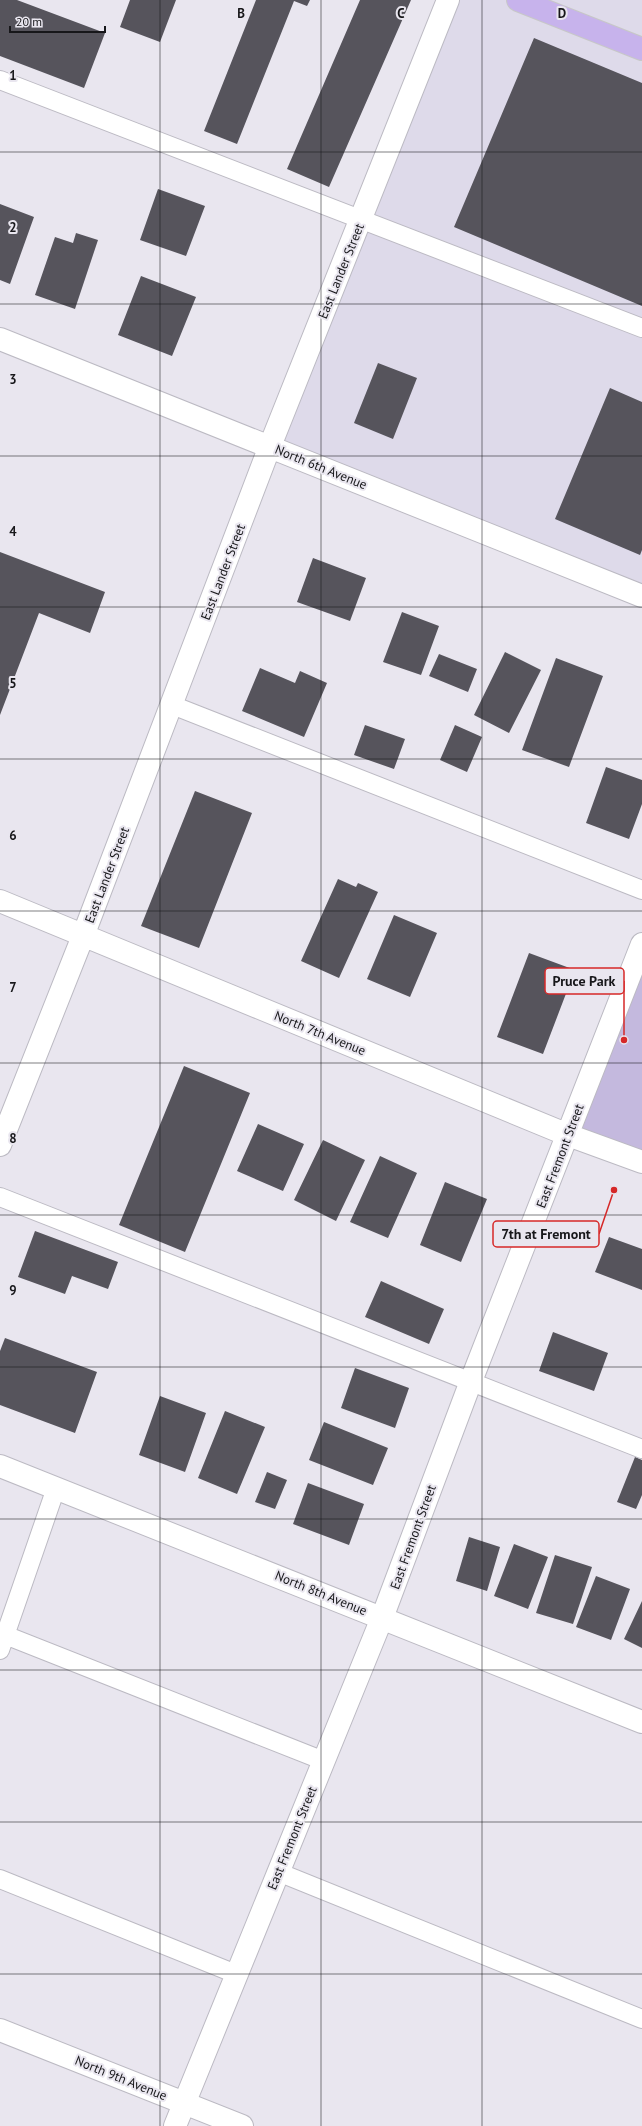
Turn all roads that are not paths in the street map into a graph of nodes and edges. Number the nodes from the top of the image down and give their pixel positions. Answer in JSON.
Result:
{"nodes":[{"id":1,"x":448,"y":0,"type":"edge"},
{"id":2,"x":518,"y":0,"type":"edge"},
{"id":3,"x":642,"y":49,"type":"edge"},
{"id":4,"x":0,"y":80,"type":"edge"},
{"id":5,"x":362,"y":219,"type":"junction"},
{"id":6,"x":642,"y":328,"type":"edge"},
{"id":7,"x":0,"y":339,"type":"edge"},
{"id":8,"x":270,"y":446,"type":"junction"},
{"id":9,"x":642,"y":596,"type":"edge"},
{"id":10,"x":172,"y":705,"type":"junction"},
{"id":11,"x":642,"y":890,"type":"edge"},
{"id":12,"x":0,"y":901,"type":"edge"},
{"id":13,"x":84,"y":936,"type":"junction"},
{"id":14,"x":642,"y":944,"type":"edge"},
{"id":15,"x":568,"y":1136,"type":"junction"},
{"id":16,"x":0,"y":1145,"type":"edge"},
{"id":17,"x":642,"y":1162,"type":"edge"},
{"id":18,"x":0,"y":1197,"type":"edge"},
{"id":19,"x":471,"y":1381,"type":"junction"},
{"id":20,"x":642,"y":1449,"type":"edge"},
{"id":21,"x":0,"y":1466,"type":"edge"},
{"id":22,"x":56,"y":1488,"type":"junction"},
{"id":23,"x":382,"y":1618,"type":"junction"},
{"id":24,"x":3,"y":1643,"type":"edge"},
{"id":25,"x":642,"y":1722,"type":"edge"},
{"id":26,"x":324,"y":1761,"type":"junction"},
{"id":27,"x":278,"y":1872,"type":"junction"},
{"id":28,"x":0,"y":1879,"type":"edge"},
{"id":29,"x":236,"y":1974,"type":"junction"},
{"id":30,"x":642,"y":2019,"type":"edge"},
{"id":31,"x":0,"y":2030,"type":"edge"},
{"id":32,"x":183,"y":2103,"type":"junction"},
{"id":33,"x":175,"y":2126,"type":"edge"},
{"id":34,"x":242,"y":2126,"type":"edge"}],
"edges":[{"from":1,"to":5,"type":"street","name":"East Lander Street"},
{"from":2,"to":3,"type":"main road"},
{"from":4,"to":5,"type":"lane"},
{"from":5,"to":6,"type":"lane"},
{"from":5,"to":8,"type":"street","name":"East Lander Street"},
{"from":7,"to":8,"type":"street","name":"North 6th Avenue"},
{"from":8,"to":9,"type":"street","name":"North 6th Avenue"},
{"from":8,"to":10,"type":"street","name":"East Lander Street"},
{"from":10,"to":11,"type":"lane"},
{"from":10,"to":13,"type":"street","name":"East Lander Street"},
{"from":12,"to":13,"type":"street","name":"North 7th Avenue"},
{"from":13,"to":15,"type":"street","name":"North 7th Avenue"},
{"from":13,"to":16,"type":"street","name":"East Lander Street"},
{"from":14,"to":15,"type":"street","name":"East Fremont Street"},
{"from":15,"to":17,"type":"street","name":"North 7th Avenue"},
{"from":15,"to":19,"type":"street","name":"East Fremont Street"},
{"from":18,"to":19,"type":"lane"},
{"from":19,"to":20,"type":"lane"},
{"from":19,"to":23,"type":"street","name":"East Fremont Street"},
{"from":21,"to":22,"type":"street","name":"North 8th Avenue"},
{"from":22,"to":23,"type":"street","name":"North 8th Avenue"},
{"from":22,"to":24,"type":"lane"},
{"from":23,"to":25,"type":"street","name":"North 8th Avenue"},
{"from":23,"to":26,"type":"street","name":"East Fremont Street"},
{"from":24,"to":26,"type":"lane"},
{"from":26,"to":27,"type":"street","name":"East Fremont Street"},
{"from":27,"to":29,"type":"street","name":"East Fremont Street"},
{"from":27,"to":30,"type":"lane"},
{"from":28,"to":29,"type":"lane"},
{"from":29,"to":32,"type":"street","name":"East Fremont Street"},
{"from":31,"to":32,"type":"street","name":"North 9th Avenue"},
{"from":32,"to":33,"type":"street","name":"East Fremont Street"},
{"from":32,"to":34,"type":"street","name":"North 9th Avenue"}]}
